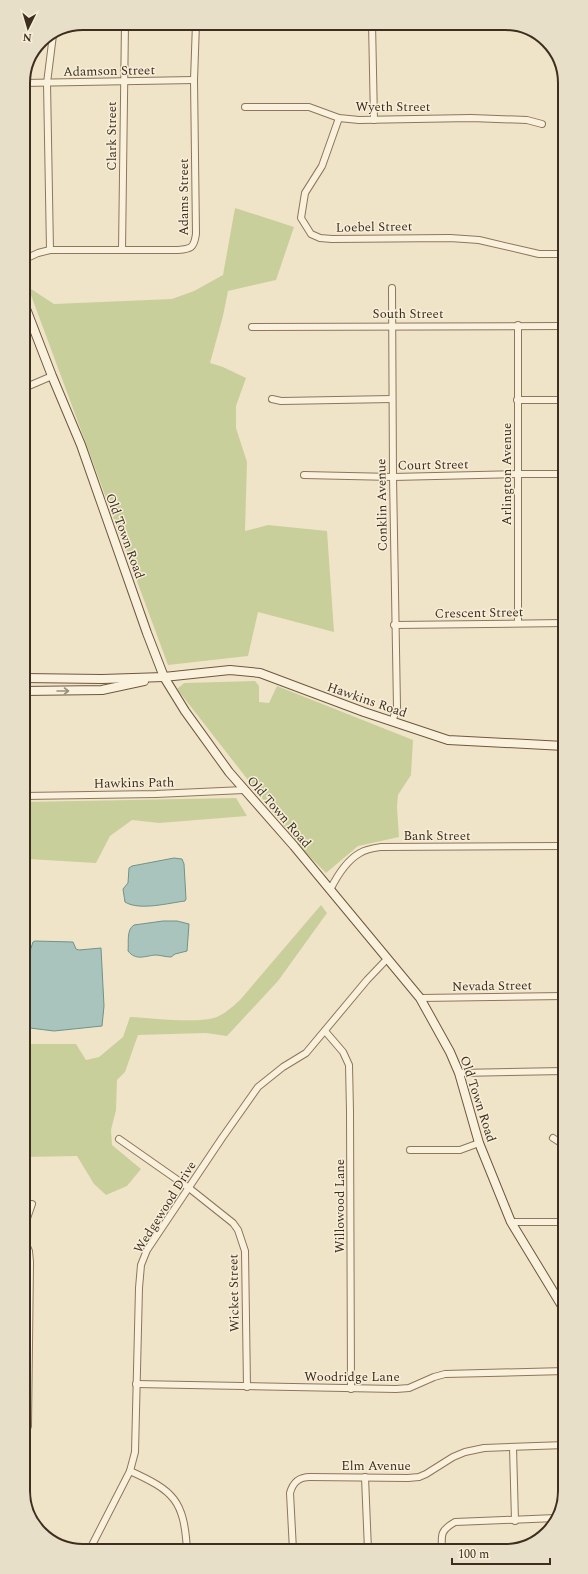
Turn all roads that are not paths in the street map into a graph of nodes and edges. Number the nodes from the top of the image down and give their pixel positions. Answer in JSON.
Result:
{"nodes":[{"id":1,"x":125,"y":30,"type":"edge"},
{"id":2,"x":196,"y":30,"type":"edge"},
{"id":3,"x":372,"y":30,"type":"edge"},
{"id":4,"x":52,"y":40,"type":"edge"},
{"id":5,"x":194,"y":80,"type":"junction"},
{"id":6,"x":124,"y":82,"type":"junction"},
{"id":7,"x":30,"y":83,"type":"edge"},
{"id":8,"x":47,"y":83,"type":"junction"},
{"id":9,"x":245,"y":107,"type":"dead end"},
{"id":10,"x":339,"y":118,"type":"junction"},
{"id":11,"x":374,"y":120,"type":"junction"},
{"id":12,"x":542,"y":124,"type":"dead end"},
{"id":13,"x":50,"y":250,"type":"junction"},
{"id":14,"x":122,"y":250,"type":"junction"},
{"id":15,"x":558,"y":254,"type":"edge"},
{"id":16,"x":30,"y":257,"type":"edge"},
{"id":17,"x":392,"y":288,"type":"dead end"},
{"id":18,"x":30,"y":316,"type":"edge"},
{"id":19,"x":391,"y":325,"type":"junction"},
{"id":20,"x":518,"y":325,"type":"junction"},
{"id":21,"x":558,"y":326,"type":"edge"},
{"id":22,"x":252,"y":327,"type":"dead end"},
{"id":23,"x":52,"y":376,"type":"junction"},
{"id":24,"x":30,"y":385,"type":"edge"},
{"id":25,"x":272,"y":399,"type":"dead end"},
{"id":26,"x":392,"y":399,"type":"junction"},
{"id":27,"x":517,"y":400,"type":"junction"},
{"id":28,"x":558,"y":400,"type":"edge"},
{"id":29,"x":518,"y":474,"type":"junction"},
{"id":30,"x":558,"y":474,"type":"edge"},
{"id":31,"x":304,"y":475,"type":"dead end"},
{"id":32,"x":393,"y":477,"type":"junction"},
{"id":33,"x":518,"y":623,"type":"junction"},
{"id":34,"x":558,"y":623,"type":"edge"},
{"id":35,"x":394,"y":625,"type":"junction"},
{"id":36,"x":164,"y":676,"type":"junction"},
{"id":37,"x":30,"y":678,"type":"edge"},
{"id":38,"x":30,"y":691,"type":"edge"},
{"id":39,"x":392,"y":722,"type":"junction"},
{"id":40,"x":558,"y":746,"type":"edge"},
{"id":41,"x":244,"y":790,"type":"junction"},
{"id":42,"x":30,"y":796,"type":"edge"},
{"id":43,"x":558,"y":846,"type":"edge"},
{"id":44,"x":330,"y":890,"type":"junction"},
{"id":45,"x":387,"y":959,"type":"junction"},
{"id":46,"x":558,"y":996,"type":"edge"},
{"id":47,"x":420,"y":998,"type":"junction"},
{"id":48,"x":325,"y":1031,"type":"junction"},
{"id":49,"x":558,"y":1071,"type":"edge"},
{"id":50,"x":459,"y":1073,"type":"junction"},
{"id":51,"x":553,"y":1138,"type":"dead end"},
{"id":52,"x":119,"y":1139,"type":"dead end"},
{"id":53,"x":558,"y":1141,"type":"edge"},
{"id":54,"x":479,"y":1143,"type":"junction"},
{"id":55,"x":410,"y":1150,"type":"dead end"},
{"id":56,"x":189,"y":1188,"type":"junction"},
{"id":57,"x":32,"y":1204,"type":"dead end"},
{"id":58,"x":30,"y":1210,"type":"edge"},
{"id":59,"x":511,"y":1222,"type":"junction"},
{"id":60,"x":558,"y":1222,"type":"edge"},
{"id":61,"x":558,"y":1299,"type":"edge"},
{"id":62,"x":558,"y":1371,"type":"edge"},
{"id":63,"x":136,"y":1384,"type":"junction"},
{"id":64,"x":247,"y":1387,"type":"junction"},
{"id":65,"x":351,"y":1389,"type":"junction"},
{"id":66,"x":558,"y":1445,"type":"edge"},
{"id":67,"x":513,"y":1447,"type":"junction"},
{"id":68,"x":130,"y":1471,"type":"junction"},
{"id":69,"x":365,"y":1477,"type":"junction"},
{"id":70,"x":551,"y":1518,"type":"edge"},
{"id":71,"x":514,"y":1521,"type":"junction"},
{"id":72,"x":94,"y":1544,"type":"edge"},
{"id":73,"x":186,"y":1544,"type":"edge"},
{"id":74,"x":293,"y":1544,"type":"edge"},
{"id":75,"x":368,"y":1544,"type":"edge"},
{"id":76,"x":442,"y":1544,"type":"edge"}],
"edges":[{"from":1,"to":6,"type":"street","name":"Clark Street"},
{"from":2,"to":5,"type":"street","name":"Adams Street"},
{"from":3,"to":11,"type":"street"},
{"from":4,"to":8,"type":"street"},
{"from":5,"to":6,"type":"street","name":"Adamson Street"},
{"from":5,"to":14,"type":"street","name":"Adams Street"},
{"from":6,"to":8,"type":"street","name":"Adamson Street"},
{"from":6,"to":14,"type":"street","name":"Clark Street"},
{"from":7,"to":8,"type":"street","name":"Adamson Street"},
{"from":8,"to":13,"type":"street"},
{"from":9,"to":10,"type":"street","name":"Wyeth Street"},
{"from":10,"to":11,"type":"street","name":"Wyeth Street"},
{"from":10,"to":15,"type":"street","name":"Loebel Street"},
{"from":11,"to":12,"type":"street","name":"Wyeth Street"},
{"from":13,"to":14,"type":"street","name":"Adams Street"},
{"from":13,"to":16,"type":"street","name":"Adams Street"},
{"from":17,"to":19,"type":"street","name":"Conklin Avenue"},
{"from":18,"to":23,"type":"main road","name":"Old Town Road"},
{"from":19,"to":20,"type":"street","name":"South Street"},
{"from":19,"to":22,"type":"street","name":"South Street"},
{"from":19,"to":26,"type":"street","name":"Conklin Avenue"},
{"from":20,"to":21,"type":"street","name":"South Street"},
{"from":20,"to":27,"type":"street","name":"Arlington Avenue"},
{"from":23,"to":24,"type":"street"},
{"from":23,"to":36,"type":"main road","name":"Old Town Road"},
{"from":25,"to":26,"type":"street"},
{"from":26,"to":32,"type":"street","name":"Conklin Avenue"},
{"from":27,"to":28,"type":"street"},
{"from":27,"to":29,"type":"street","name":"Arlington Avenue"},
{"from":29,"to":30,"type":"street","name":"Court Street"},
{"from":29,"to":32,"type":"street","name":"Court Street"},
{"from":29,"to":33,"type":"street","name":"Arlington Avenue"},
{"from":31,"to":32,"type":"street","name":"Court Street"},
{"from":32,"to":35,"type":"street","name":"Conklin Avenue"},
{"from":33,"to":34,"type":"street","name":"Crescent Street"},
{"from":33,"to":35,"type":"street","name":"Crescent Street"},
{"from":35,"to":39,"type":"street","name":"Conklin Avenue"},
{"from":36,"to":37,"type":"main road"},
{"from":38,"to":36,"type":"main road","one_way":true},
{"from":36,"to":39,"type":"main road","name":"Hawkins Road"},
{"from":36,"to":41,"type":"main road","name":"Old Town Road"},
{"from":39,"to":40,"type":"main road","name":"Hawkins Road"},
{"from":41,"to":42,"type":"street","name":"Hawkins Path"},
{"from":41,"to":44,"type":"main road","name":"Old Town Road"},
{"from":43,"to":44,"type":"street","name":"Bank Street"},
{"from":44,"to":45,"type":"main road","name":"Old Town Road"},
{"from":45,"to":47,"type":"main road","name":"Old Town Road"},
{"from":45,"to":48,"type":"street","name":"Wedgewood Drive"},
{"from":46,"to":47,"type":"street","name":"Nevada Street"},
{"from":47,"to":50,"type":"main road","name":"Old Town Road"},
{"from":48,"to":56,"type":"street","name":"Wedgewood Drive"},
{"from":48,"to":65,"type":"street","name":"Willowood Lane"},
{"from":49,"to":50,"type":"street"},
{"from":50,"to":54,"type":"main road","name":"Old Town Road"},
{"from":51,"to":53,"type":"street"},
{"from":52,"to":56,"type":"street","name":"Wicket Street"},
{"from":54,"to":55,"type":"street"},
{"from":54,"to":59,"type":"main road","name":"Old Town Road"},
{"from":56,"to":63,"type":"street","name":"Wedgewood Drive"},
{"from":56,"to":64,"type":"street","name":"Wicket Street"},
{"from":57,"to":58,"type":"street"},
{"from":59,"to":60,"type":"street"},
{"from":59,"to":61,"type":"main road","name":"Old Town Road"},
{"from":62,"to":65,"type":"street","name":"Woodridge Lane"},
{"from":63,"to":64,"type":"street","name":"Woodridge Lane"},
{"from":63,"to":68,"type":"street","name":"Wedgewood Drive"},
{"from":64,"to":65,"type":"street","name":"Woodridge Lane"},
{"from":66,"to":67,"type":"street","name":"Elm Avenue"},
{"from":67,"to":69,"type":"street","name":"Elm Avenue"},
{"from":67,"to":71,"type":"street"},
{"from":68,"to":72,"type":"street","name":"Wedgewood Drive"},
{"from":68,"to":73,"type":"street"},
{"from":69,"to":74,"type":"street","name":"Elm Avenue"},
{"from":69,"to":75,"type":"street"},
{"from":70,"to":71,"type":"street"},
{"from":71,"to":76,"type":"street"}]}
